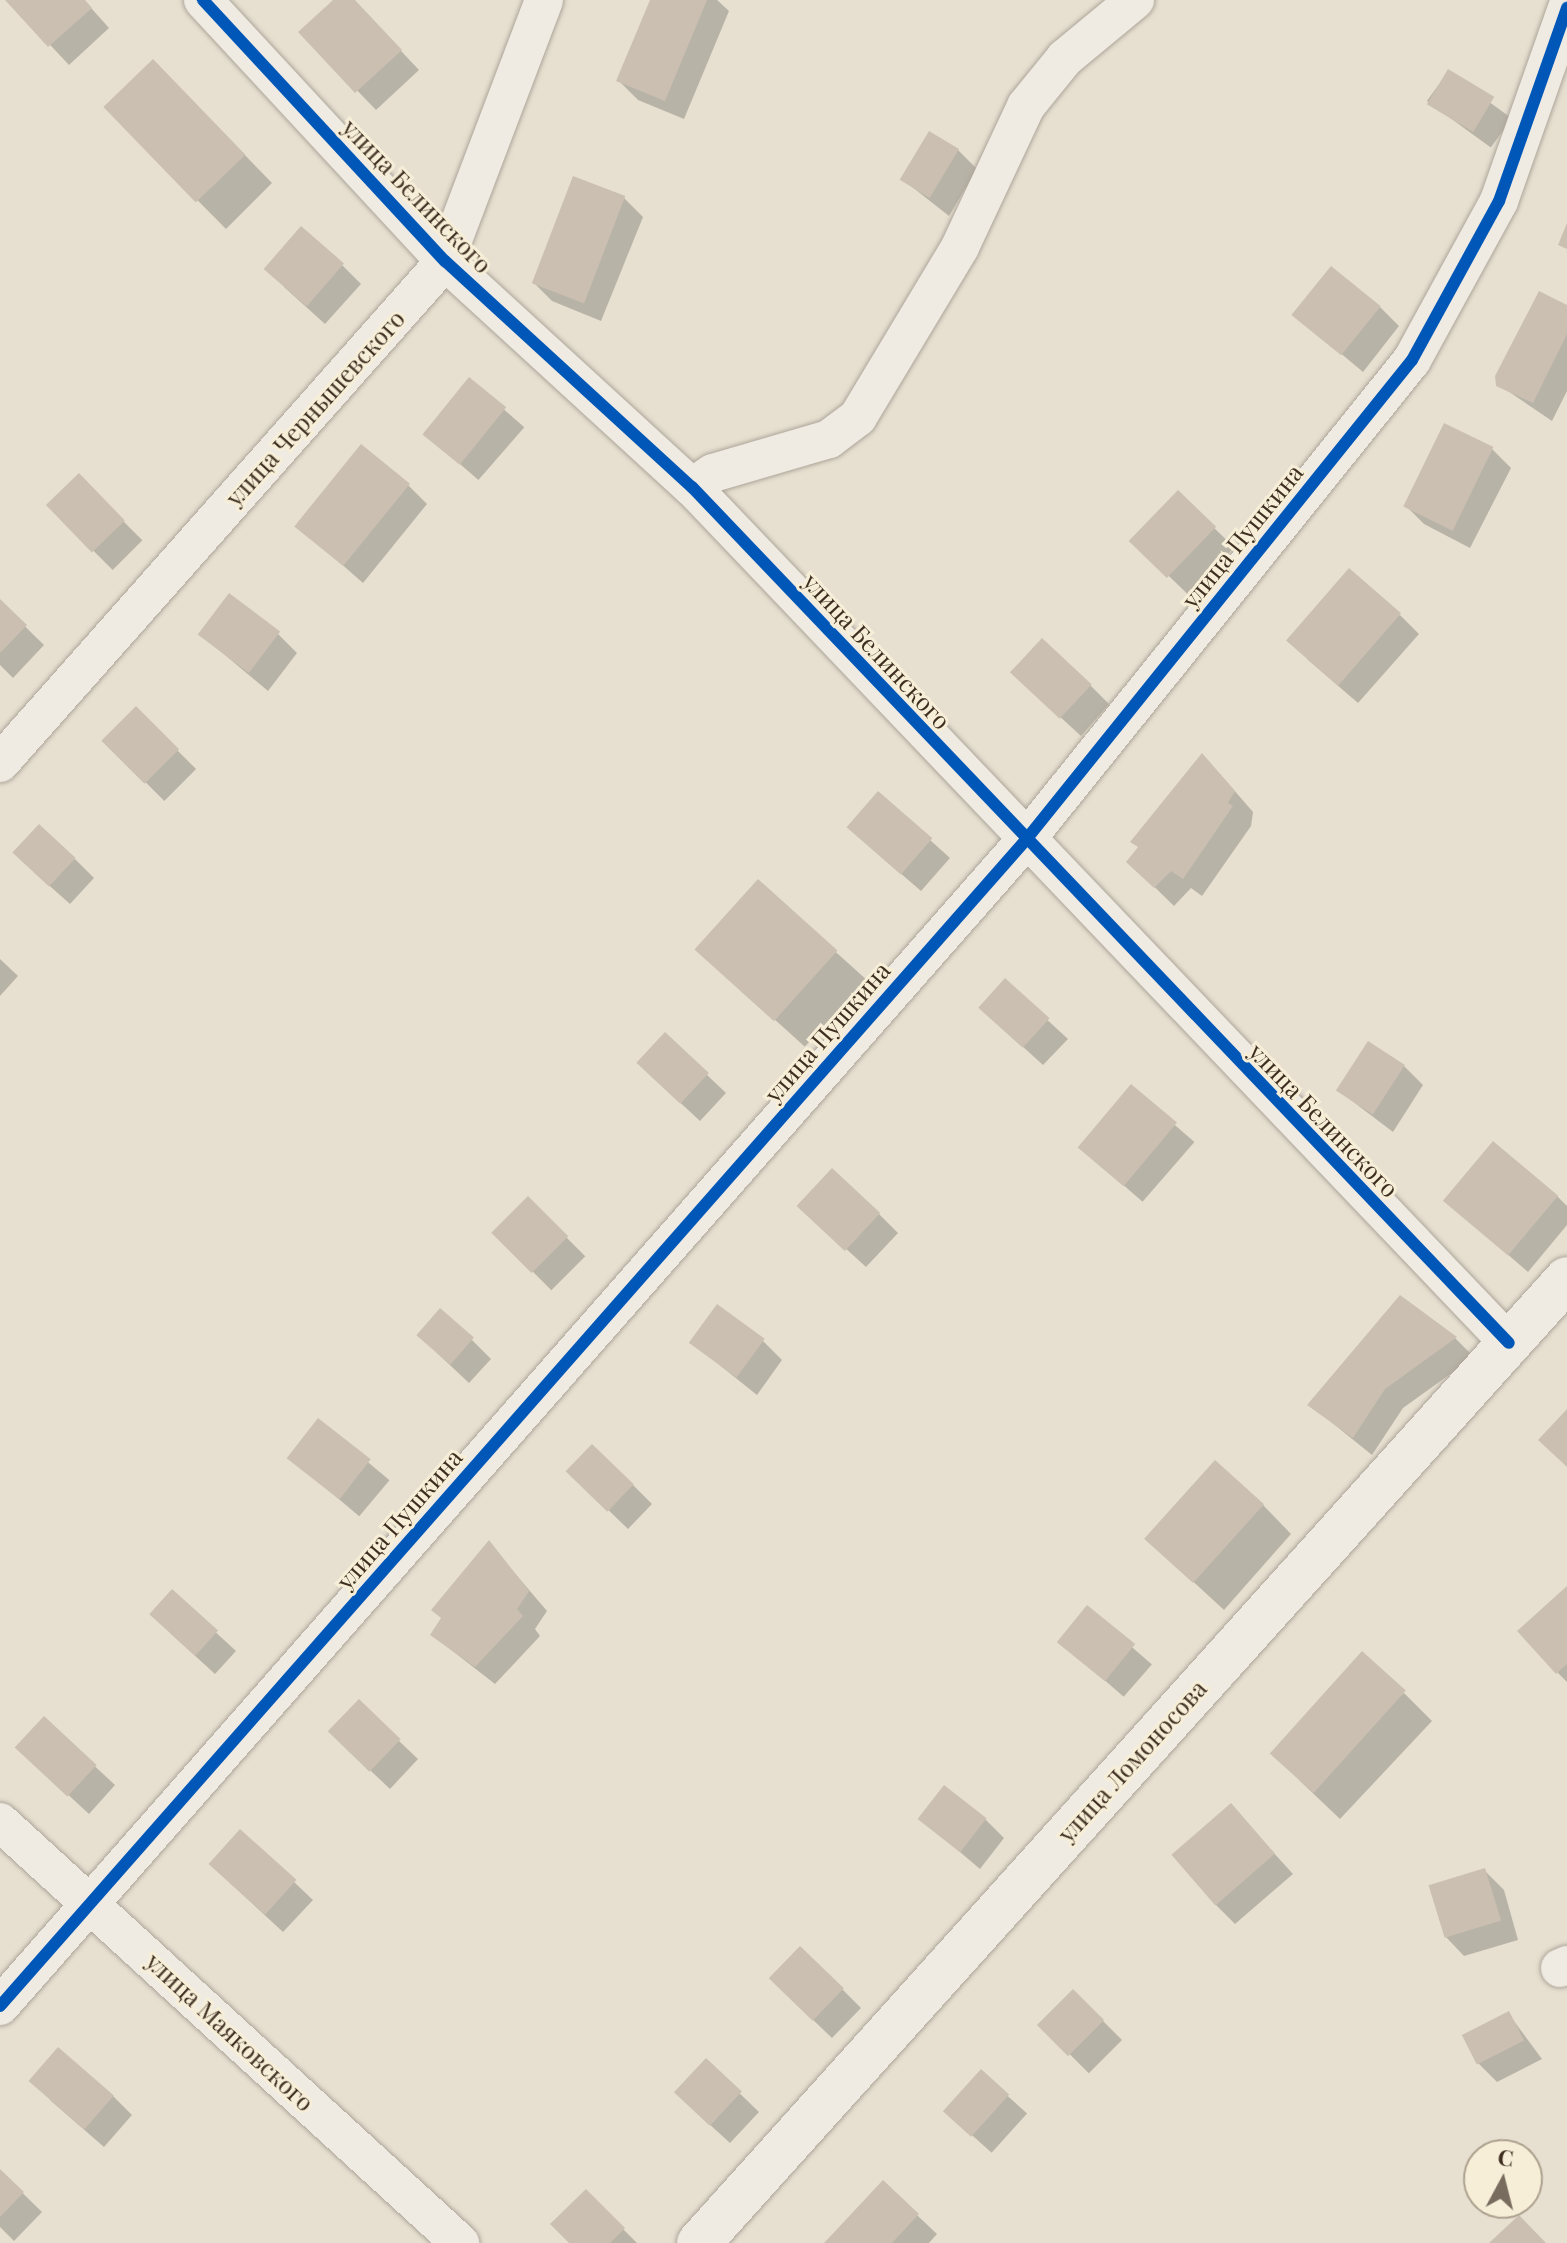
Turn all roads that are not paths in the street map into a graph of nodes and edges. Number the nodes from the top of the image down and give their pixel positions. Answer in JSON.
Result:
{"nodes":[{"id":1,"x":203,"y":0,"type":"edge"},
{"id":2,"x":544,"y":0,"type":"edge"},
{"id":3,"x":1135,"y":0,"type":"edge"},
{"id":4,"x":1567,"y":8,"type":"edge"},
{"id":5,"x":445,"y":261,"type":"junction"},
{"id":6,"x":692,"y":487,"type":"junction"},
{"id":7,"x":0,"y":763,"type":"edge"},
{"id":8,"x":1025,"y":841,"type":"junction"},
{"id":9,"x":1567,"y":1279,"type":"edge"},
{"id":10,"x":1509,"y":1343,"type":"junction"},
{"id":11,"x":0,"y":1822,"type":"edge"},
{"id":12,"x":90,"y":1904,"type":"junction"},
{"id":13,"x":0,"y":2006,"type":"edge"},
{"id":14,"x":460,"y":2243,"type":"edge"},
{"id":15,"x":699,"y":2243,"type":"edge"}],
"edges":[{"from":1,"to":5,"type":"street","name":"улица Белинского"},
{"from":2,"to":5,"type":"street","name":"улица Чернышевского"},
{"from":3,"to":6,"type":"street"},
{"from":4,"to":8,"type":"street","name":"улица Пушкина"},
{"from":5,"to":6,"type":"street","name":"улица Белинского"},
{"from":5,"to":7,"type":"street","name":"улица Чернышевского"},
{"from":6,"to":8,"type":"street","name":"улица Белинского"},
{"from":8,"to":10,"type":"street","name":"улица Белинского"},
{"from":8,"to":12,"type":"street","name":"улица Пушкина"},
{"from":9,"to":10,"type":"street","name":"улица Ломоносова"},
{"from":10,"to":15,"type":"street","name":"улица Ломоносова"},
{"from":11,"to":12,"type":"street","name":"улица Маяковского"},
{"from":12,"to":13,"type":"street","name":"улица Пушкина"},
{"from":12,"to":14,"type":"street","name":"улица Маяковского"}]}
